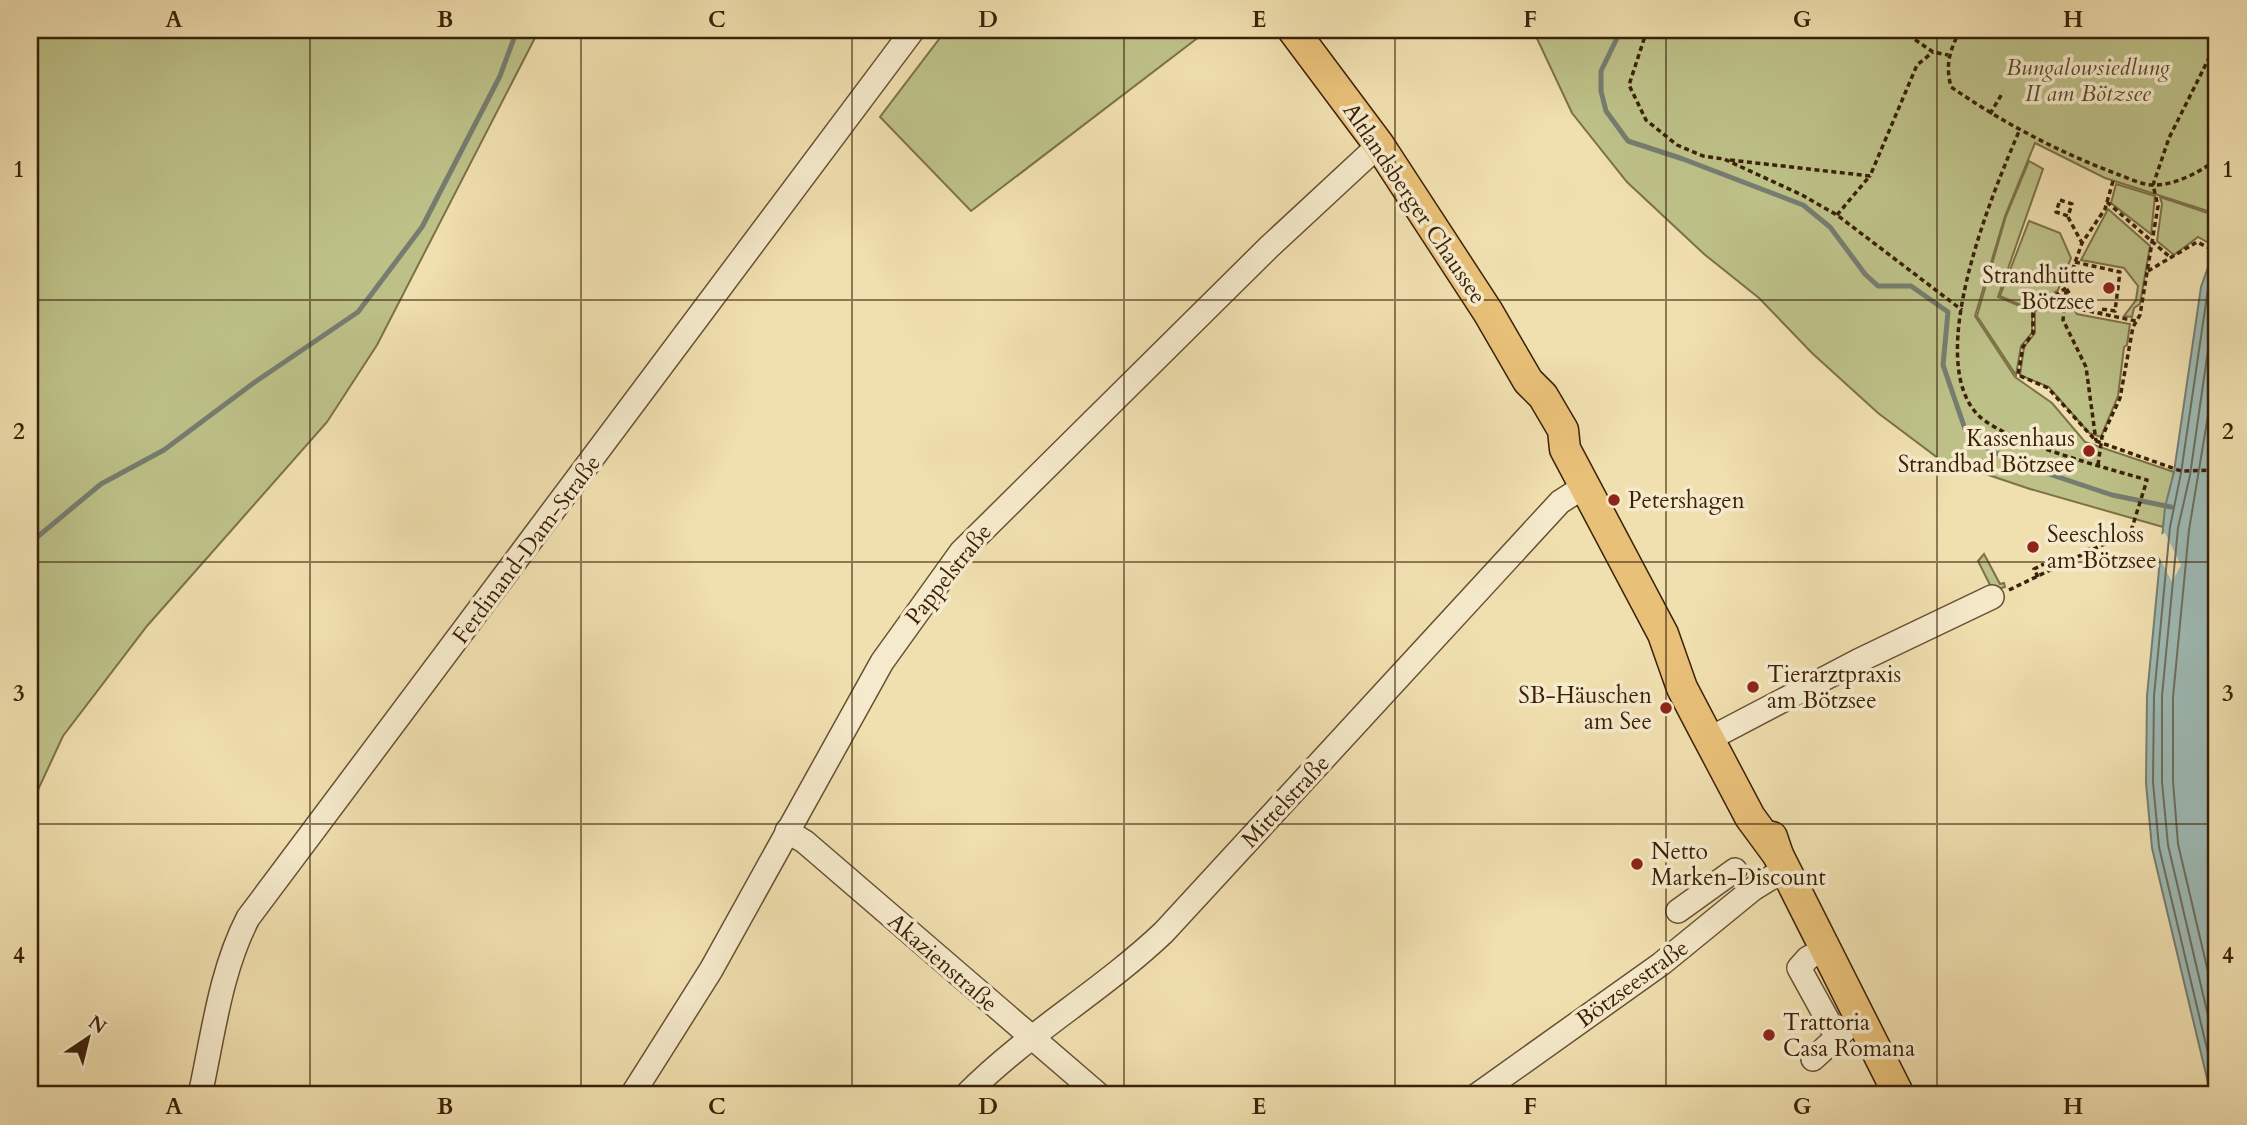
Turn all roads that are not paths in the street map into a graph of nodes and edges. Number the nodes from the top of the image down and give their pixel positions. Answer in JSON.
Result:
{"nodes":[{"id":1,"x":913,"y":30,"type":"edge"},
{"id":2,"x":1293,"y":30,"type":"edge"},
{"id":3,"x":1379,"y":145,"type":"junction"},
{"id":4,"x":1585,"y":486,"type":"junction"},
{"id":5,"x":1992,"y":597,"type":"road end"},
{"id":6,"x":1716,"y":735,"type":"junction"},
{"id":7,"x":787,"y":831,"type":"junction"},
{"id":8,"x":1782,"y":862,"type":"junction"},
{"id":9,"x":1735,"y":870,"type":"dead end"},
{"id":10,"x":1678,"y":911,"type":"dead end"},
{"id":11,"x":1826,"y":948,"type":"junction"},
{"id":12,"x":1862,"y":1019,"type":"junction"},
{"id":13,"x":1837,"y":1037,"type":"junction"},
{"id":14,"x":1032,"y":1038,"type":"junction"},
{"id":15,"x":1813,"y":1059,"type":"dead end"},
{"id":16,"x":200,"y":1095,"type":"edge"},
{"id":17,"x":632,"y":1095,"type":"edge"},
{"id":18,"x":966,"y":1095,"type":"edge"},
{"id":19,"x":1099,"y":1095,"type":"edge"},
{"id":20,"x":1477,"y":1095,"type":"edge"},
{"id":21,"x":1899,"y":1095,"type":"edge"}],
"edges":[{"from":1,"to":16,"type":"street","name":"Ferdinand-Dam-Straße"},
{"from":2,"to":3,"type":"main road","name":"Altlandsberger Chaussee"},
{"from":3,"to":4,"type":"main road","name":"Altlandsberger Chaussee"},
{"from":3,"to":7,"type":"street","name":"Pappelstraße"},
{"from":4,"to":6,"type":"main road","name":"Altlandsberger Chaussee"},
{"from":4,"to":14,"type":"street","name":"Mittelstraße"},
{"from":5,"to":6,"type":"street"},
{"from":6,"to":8,"type":"main road","name":"Altlandsberger Chaussee"},
{"from":7,"to":14,"type":"street","name":"Akazienstraße"},
{"from":7,"to":17,"type":"street","name":"Pappelstraße"},
{"from":8,"to":11,"type":"main road","name":"Altlandsberger Chaussee"},
{"from":8,"to":20,"type":"street","name":"Bötzseestraße"},
{"from":9,"to":10,"type":"street"},
{"from":11,"to":12,"type":"main road","name":"Altlandsberger Chaussee"},
{"from":11,"to":13,"type":"street"},
{"from":12,"to":13,"type":"street"},
{"from":12,"to":21,"type":"main road","name":"Altlandsberger Chaussee"},
{"from":13,"to":15,"type":"street"},
{"from":14,"to":18,"type":"street","name":"Mittelstraße"},
{"from":14,"to":19,"type":"street","name":"Akazienstraße"}]}
